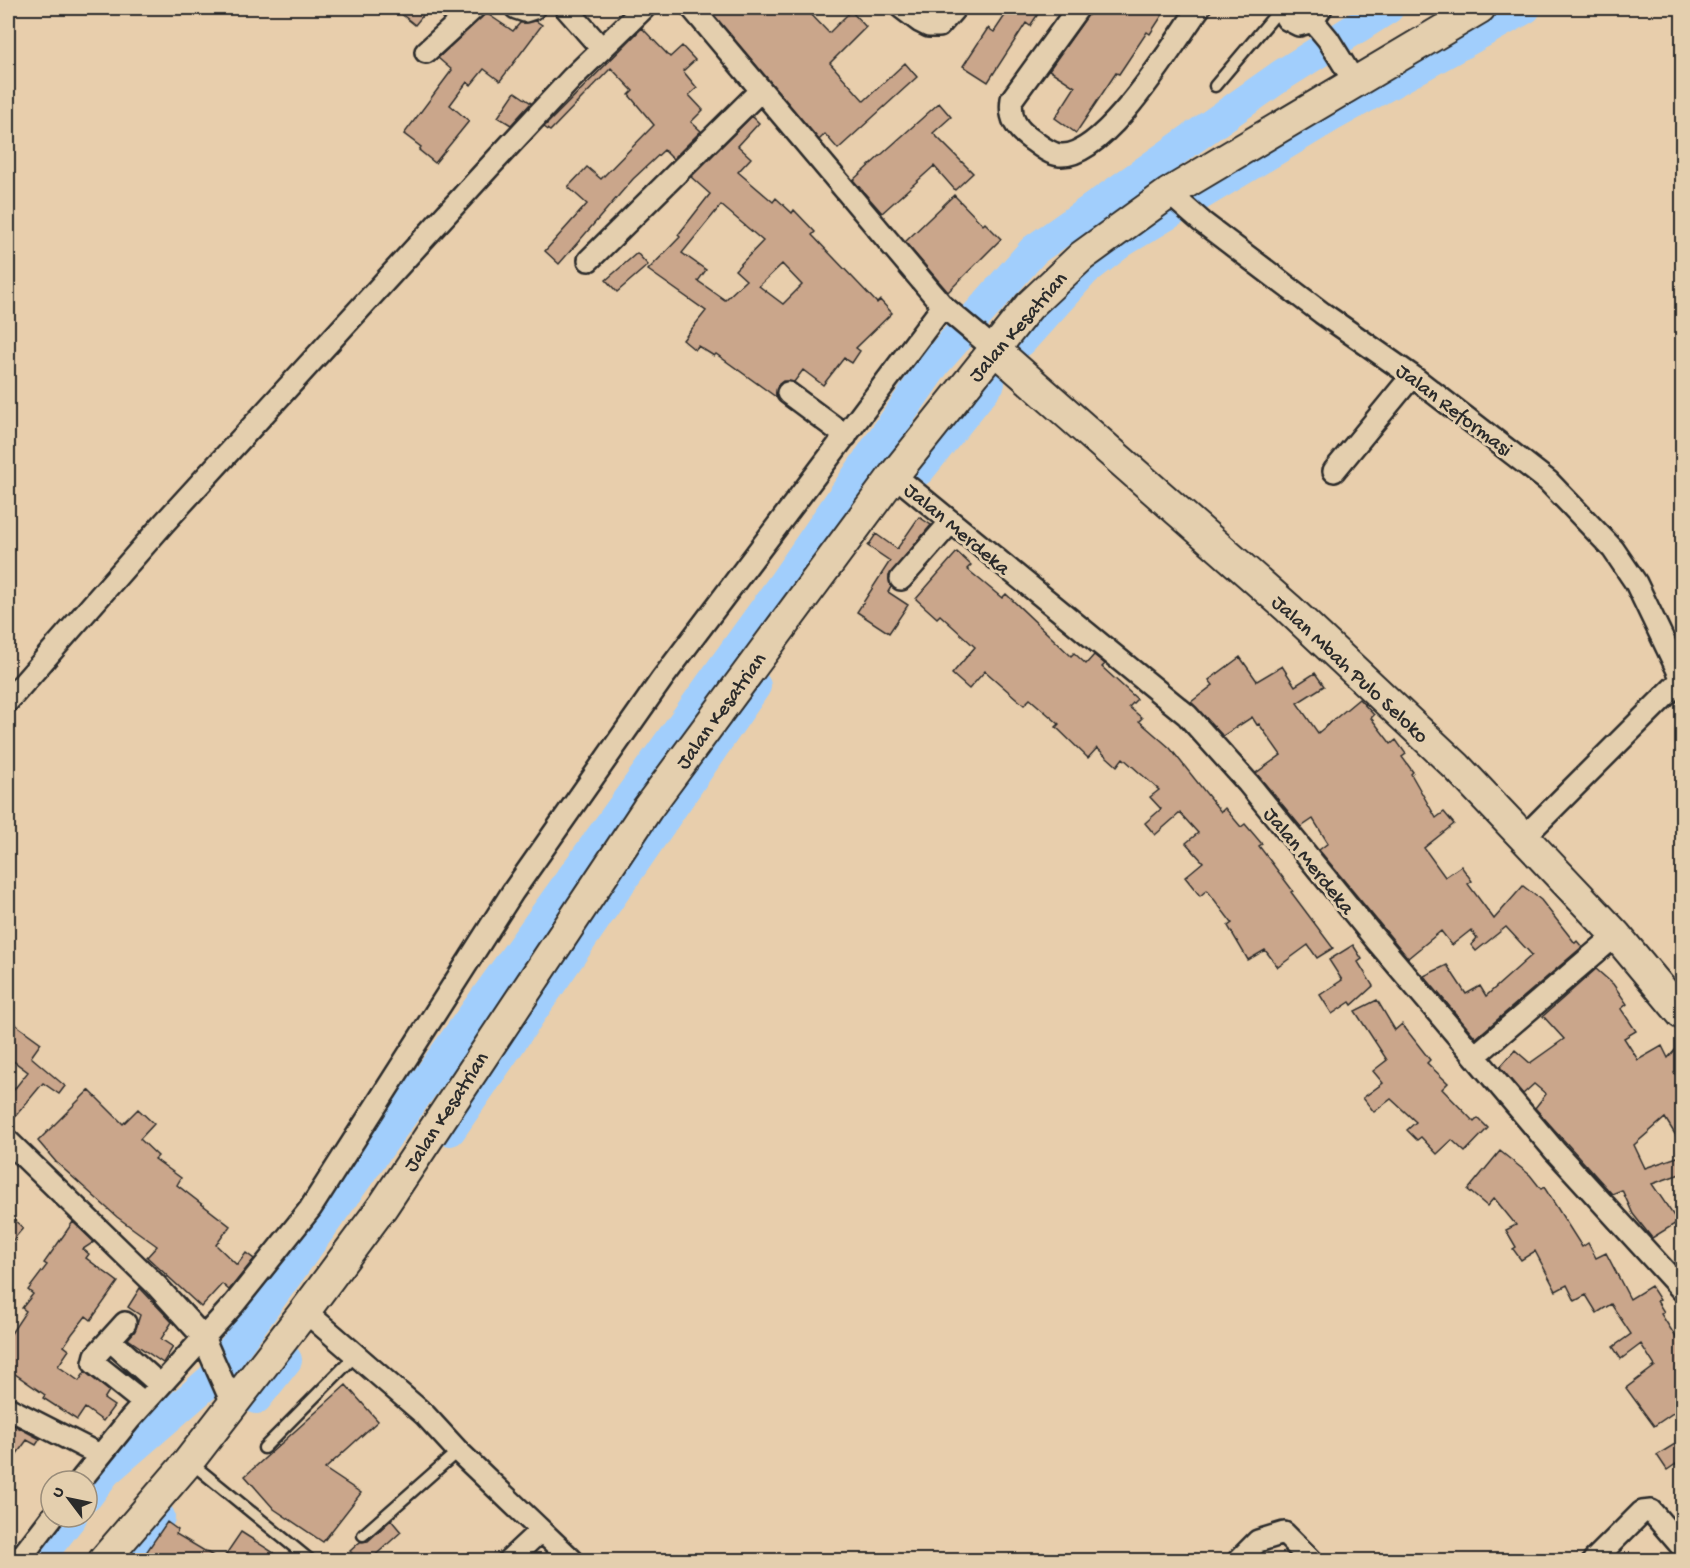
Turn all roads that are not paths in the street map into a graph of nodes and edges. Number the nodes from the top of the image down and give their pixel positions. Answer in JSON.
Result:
{"nodes":[{"id":1,"x":474,"y":8,"type":"edge"},
{"id":2,"x":516,"y":8,"type":"edge"},
{"id":3,"x":534,"y":8,"type":"edge"},
{"id":4,"x":566,"y":8,"type":"edge"},
{"id":5,"x":644,"y":8,"type":"edge"},
{"id":6,"x":692,"y":8,"type":"edge"},
{"id":7,"x":903,"y":8,"type":"edge"},
{"id":8,"x":955,"y":8,"type":"edge"},
{"id":9,"x":1078,"y":8,"type":"edge"},
{"id":10,"x":1199,"y":8,"type":"edge"},
{"id":11,"x":1281,"y":8,"type":"edge"},
{"id":12,"x":1480,"y":8,"type":"edge"},
{"id":13,"x":1317,"y":14,"type":"edge"},
{"id":14,"x":602,"y":49,"type":"junction"},
{"id":15,"x":426,"y":52,"type":"dead end"},
{"id":16,"x":1351,"y":75,"type":"junction"},
{"id":17,"x":1215,"y":86,"type":"dead end"},
{"id":18,"x":761,"y":90,"type":"junction"},
{"id":19,"x":1174,"y":197,"type":"junction"},
{"id":20,"x":589,"y":260,"type":"dead end"},
{"id":21,"x":948,"y":311,"type":"junction"},
{"id":22,"x":1001,"y":354,"type":"junction"},
{"id":23,"x":1412,"y":376,"type":"junction"},
{"id":24,"x":788,"y":393,"type":"dead end"},
{"id":25,"x":837,"y":431,"type":"junction"},
{"id":26,"x":1334,"y":471,"type":"dead end"},
{"id":27,"x":904,"y":482,"type":"junction"},
{"id":28,"x":950,"y":523,"type":"junction"},
{"id":29,"x":902,"y":579,"type":"dead end"},
{"id":30,"x":1682,"y":679,"type":"edge"},
{"id":31,"x":8,"y":701,"type":"edge"},
{"id":32,"x":1524,"y":837,"type":"junction"},
{"id":33,"x":1616,"y":935,"type":"junction"},
{"id":34,"x":1683,"y":1014,"type":"edge"},
{"id":35,"x":1475,"y":1056,"type":"junction"},
{"id":36,"x":8,"y":1141,"type":"edge"},
{"id":37,"x":1683,"y":1290,"type":"edge"},
{"id":38,"x":314,"y":1318,"type":"junction"},
{"id":39,"x":125,"y":1323,"type":"dead end"},
{"id":40,"x":110,"y":1340,"type":"junction"},
{"id":41,"x":205,"y":1341,"type":"junction"},
{"id":42,"x":355,"y":1356,"type":"junction"},
{"id":43,"x":160,"y":1385,"type":"junction"},
{"id":44,"x":230,"y":1396,"type":"junction"},
{"id":45,"x":144,"y":1403,"type":"junction"},
{"id":46,"x":8,"y":1408,"type":"edge"},
{"id":47,"x":264,"y":1448,"type":"dead end"},
{"id":48,"x":458,"y":1451,"type":"junction"},
{"id":49,"x":100,"y":1455,"type":"junction"},
{"id":50,"x":189,"y":1461,"type":"junction"},
{"id":51,"x":89,"y":1469,"type":"edge"},
{"id":52,"x":43,"y":1529,"type":"edge"},
{"id":53,"x":540,"y":1531,"type":"junction"},
{"id":54,"x":363,"y":1535,"type":"dead end"},
{"id":55,"x":1683,"y":1547,"type":"edge"},
{"id":56,"x":19,"y":1560,"type":"edge"},
{"id":57,"x":104,"y":1560,"type":"edge"},
{"id":58,"x":310,"y":1560,"type":"edge"},
{"id":59,"x":509,"y":1560,"type":"edge"},
{"id":60,"x":572,"y":1560,"type":"edge"},
{"id":61,"x":1239,"y":1560,"type":"edge"},
{"id":62,"x":1311,"y":1560,"type":"edge"},
{"id":63,"x":1594,"y":1560,"type":"edge"}],
"edges":[{"from":1,"to":15,"type":"street"},
{"from":2,"to":3,"type":"street"},
{"from":4,"to":14,"type":"street"},
{"from":5,"to":14,"type":"street"},
{"from":6,"to":18,"type":"street"},
{"from":7,"to":8,"type":"street"},
{"from":9,"to":10,"type":"street"},
{"from":11,"to":13,"type":"street"},
{"from":11,"to":17,"type":"lane"},
{"from":12,"to":16,"type":"street","name":"Jalan Kesatrian"},
{"from":13,"to":16,"type":"street"},
{"from":14,"to":31,"type":"street"},
{"from":16,"to":19,"type":"street","name":"Jalan Kesatrian"},
{"from":18,"to":20,"type":"street"},
{"from":18,"to":21,"type":"street"},
{"from":19,"to":22,"type":"street","name":"Jalan Kesatrian"},
{"from":19,"to":23,"type":"street","name":"Jalan Reformasi"},
{"from":21,"to":22,"type":"street"},
{"from":21,"to":25,"type":"street"},
{"from":22,"to":27,"type":"street","name":"Jalan Kesatrian"},
{"from":22,"to":32,"type":"street","name":"Jalan Mbah Pulo Seloko"},
{"from":23,"to":26,"type":"street"},
{"from":23,"to":30,"type":"street","name":"Jalan Reformasi"},
{"from":24,"to":25,"type":"street"},
{"from":25,"to":41,"type":"street"},
{"from":27,"to":28,"type":"street","name":"Jalan Merdeka"},
{"from":27,"to":38,"type":"street","name":"Jalan Kesatrian"},
{"from":28,"to":29,"type":"street"},
{"from":28,"to":35,"type":"street","name":"Jalan Merdeka"},
{"from":30,"to":32,"type":"street"},
{"from":32,"to":33,"type":"street","name":"Jalan Mbah Pulo Seloko"},
{"from":33,"to":34,"type":"street","name":"Jalan Mbah Pulo Seloko"},
{"from":33,"to":35,"type":"street"},
{"from":35,"to":37,"type":"street","name":"Jalan Merdeka"},
{"from":36,"to":41,"type":"street"},
{"from":38,"to":42,"type":"street"},
{"from":38,"to":44,"type":"street","name":"Jalan Kesatrian"},
{"from":39,"to":40,"type":"street"},
{"from":40,"to":43,"type":"street"},
{"from":40,"to":45,"type":"street"},
{"from":41,"to":43,"type":"street"},
{"from":41,"to":44,"type":"street"},
{"from":42,"to":47,"type":"lane"},
{"from":42,"to":48,"type":"street"},
{"from":43,"to":45,"type":"street"},
{"from":44,"to":50,"type":"street","name":"Jalan Kesatrian"},
{"from":45,"to":49,"type":"street"},
{"from":46,"to":49,"type":"street"},
{"from":48,"to":53,"type":"street"},
{"from":48,"to":54,"type":"lane"},
{"from":49,"to":51,"type":"street"},
{"from":50,"to":57,"type":"street","name":"Jalan Kesatrian"},
{"from":50,"to":58,"type":"lane"},
{"from":52,"to":56,"type":"street"},
{"from":53,"to":59,"type":"street"},
{"from":53,"to":60,"type":"street"},
{"from":55,"to":63,"type":"street"},
{"from":61,"to":62,"type":"street"}]}
